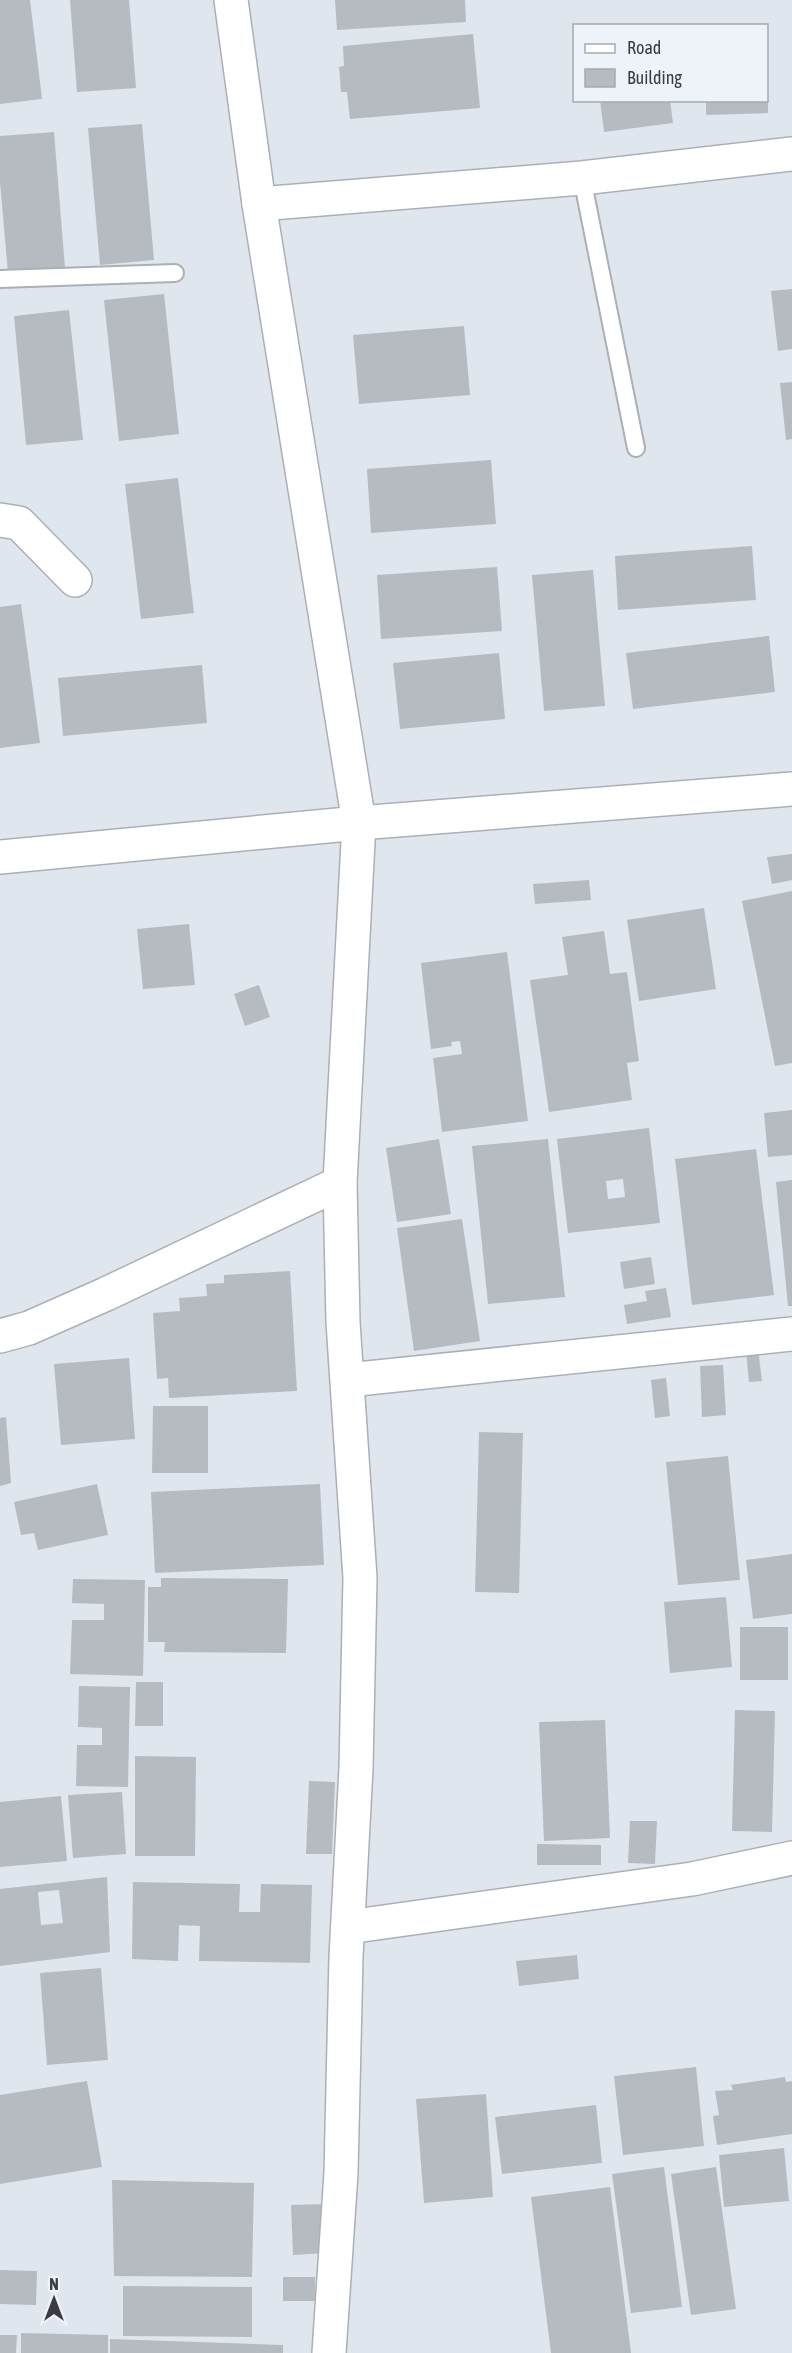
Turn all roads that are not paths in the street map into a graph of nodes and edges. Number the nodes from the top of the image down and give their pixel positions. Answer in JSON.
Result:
{"nodes":[{"id":1,"x":231,"y":0,"type":"edge"},
{"id":2,"x":792,"y":154,"type":"edge"},
{"id":3,"x":582,"y":178,"type":"junction"},
{"id":4,"x":259,"y":204,"type":"junction"},
{"id":5,"x":176,"y":273,"type":"dead end"},
{"id":6,"x":0,"y":279,"type":"edge"},
{"id":7,"x":636,"y":448,"type":"dead end"},
{"id":8,"x":0,"y":520,"type":"edge"},
{"id":9,"x":75,"y":580,"type":"dead end"},
{"id":10,"x":792,"y":789,"type":"edge"},
{"id":11,"x":359,"y":823,"type":"junction"},
{"id":12,"x":0,"y":857,"type":"edge"},
{"id":13,"x":340,"y":1183,"type":"junction"},
{"id":14,"x":792,"y":1334,"type":"edge"},
{"id":15,"x":0,"y":1336,"type":"edge"},
{"id":16,"x":348,"y":1380,"type":"junction"},
{"id":17,"x":792,"y":1858,"type":"edge"},
{"id":18,"x":348,"y":1927,"type":"junction"},
{"id":19,"x":329,"y":2353,"type":"edge"}],
"edges":[{"from":1,"to":4,"type":"street"},
{"from":2,"to":3,"type":"street"},
{"from":3,"to":4,"type":"street"},
{"from":3,"to":7,"type":"lane"},
{"from":4,"to":11,"type":"street"},
{"from":5,"to":6,"type":"lane"},
{"from":8,"to":9,"type":"street"},
{"from":10,"to":11,"type":"street"},
{"from":11,"to":12,"type":"street"},
{"from":11,"to":13,"type":"street"},
{"from":13,"to":15,"type":"street"},
{"from":13,"to":16,"type":"street"},
{"from":14,"to":16,"type":"street"},
{"from":16,"to":18,"type":"street"},
{"from":17,"to":18,"type":"street"},
{"from":18,"to":19,"type":"street"}]}
